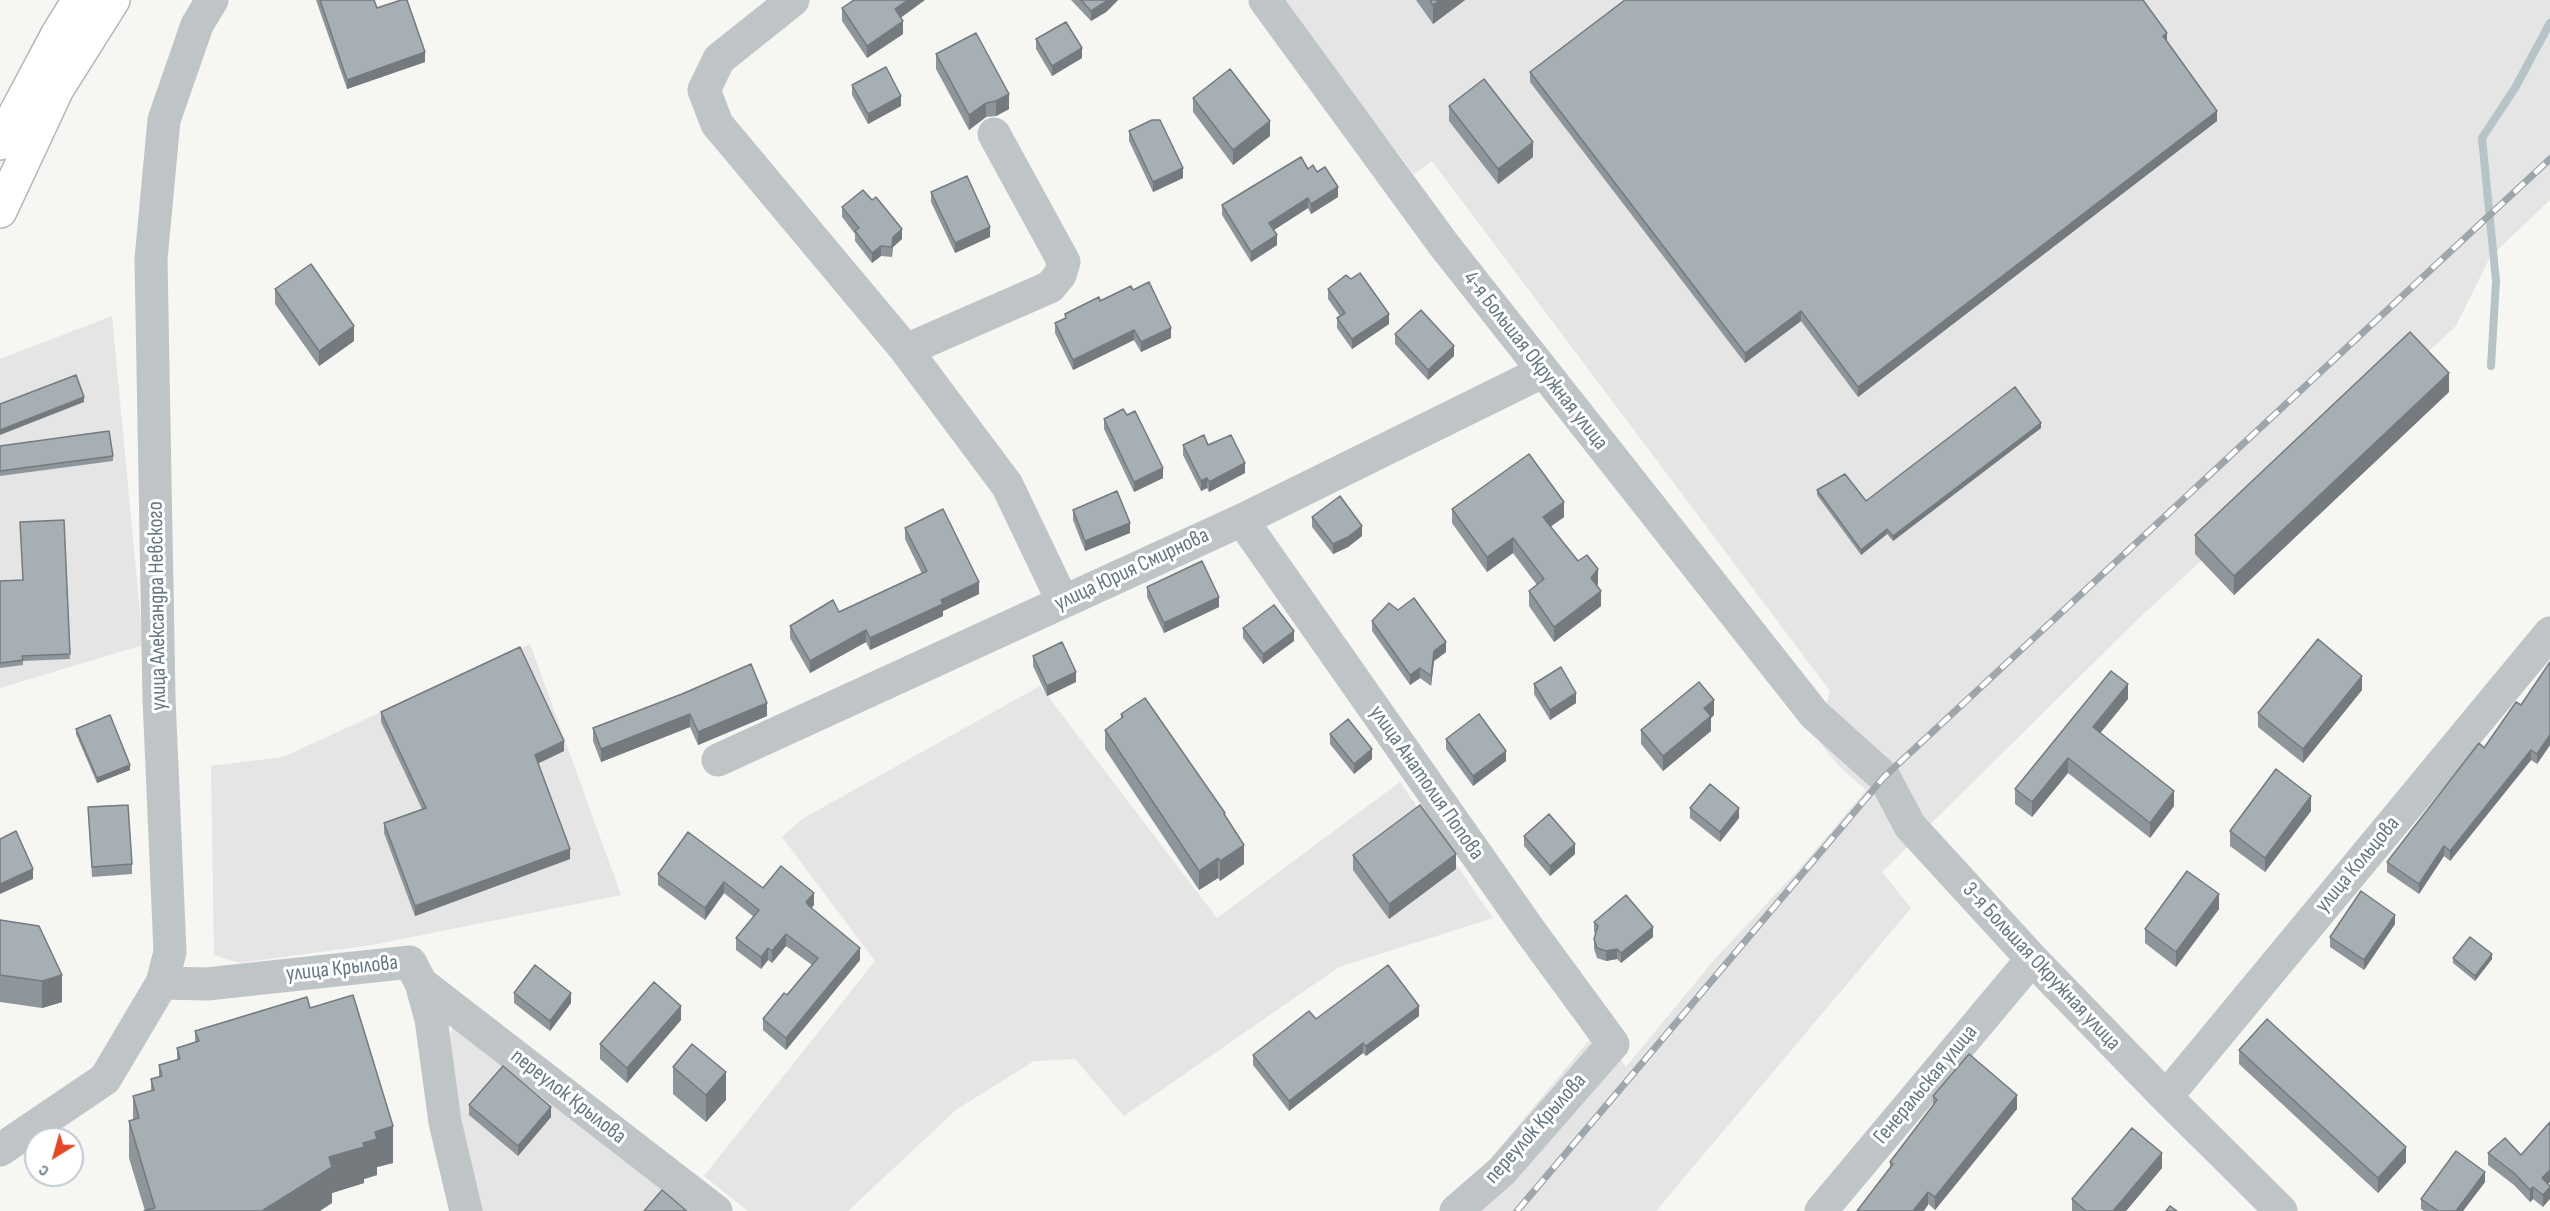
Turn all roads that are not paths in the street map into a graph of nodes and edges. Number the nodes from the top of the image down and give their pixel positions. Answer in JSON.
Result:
{"nodes":[{"id":1,"x":79,"y":0,"type":"edge"},
{"id":2,"x":113,"y":0,"type":"edge"},
{"id":3,"x":212,"y":0,"type":"edge"},
{"id":4,"x":793,"y":0,"type":"edge"},
{"id":5,"x":1265,"y":0,"type":"edge"},
{"id":6,"x":994,"y":134,"type":"dead end"},
{"id":7,"x":0,"y":143,"type":"edge"},
{"id":8,"x":0,"y":211,"type":"edge"},
{"id":9,"x":906,"y":350,"type":"junction"},
{"id":10,"x":1542,"y":372,"type":"junction"},
{"id":11,"x":1242,"y":520,"type":"junction"},
{"id":12,"x":1063,"y":602,"type":"junction"},
{"id":13,"x":2550,"y":633,"type":"edge"},
{"id":14,"x":1814,"y":714,"type":"joint"},
{"id":15,"x":718,"y":760,"type":"dead end"},
{"id":16,"x":2032,"y":959,"type":"junction"},
{"id":17,"x":162,"y":983,"type":"junction"},
{"id":18,"x":421,"y":983,"type":"junction"},
{"id":19,"x":1613,"y":1044,"type":"joint"},
{"id":20,"x":2166,"y":1097,"type":"junction"},
{"id":21,"x":0,"y":1150,"type":"edge"},
{"id":22,"x":466,"y":1211,"type":"edge"},
{"id":23,"x":716,"y":1211,"type":"edge"},
{"id":24,"x":1456,"y":1211,"type":"edge"},
{"id":25,"x":1821,"y":1211,"type":"edge"},
{"id":26,"x":2281,"y":1211,"type":"edge"}],
"edges":[{"from":1,"to":7,"type":"main road"},
{"from":2,"to":8,"type":"main road"},
{"from":3,"to":17,"type":"street","name":"улица Александра Невского"},
{"from":4,"to":9,"type":"street"},
{"from":5,"to":10,"type":"street","name":"4-я Большая Окружная улица"},
{"from":6,"to":9,"type":"street"},
{"from":9,"to":12,"type":"street"},
{"from":10,"to":11,"type":"street","name":"улица Юрия Смирнова"},
{"from":10,"to":14,"type":"street","name":"4-я Большая Окружная улица"},
{"from":11,"to":12,"type":"street","name":"улица Юрия Смирнова"},
{"from":11,"to":19,"type":"street","name":"улица Анатолия Попова"},
{"from":12,"to":15,"type":"street","name":"улица Юрия Смирнова"},
{"from":13,"to":20,"type":"street","name":"улица Кольцова"},
{"from":14,"to":16,"type":"street","name":"3-я Большая Окружная улица"},
{"from":16,"to":20,"type":"street","name":"3-я Большая Окружная улица"},
{"from":16,"to":25,"type":"street","name":"Генеральская улица"},
{"from":17,"to":18,"type":"street","name":"улица Крылова"},
{"from":17,"to":21,"type":"street","name":"улица Александра Невского"},
{"from":18,"to":22,"type":"street","name":"улица Крылова"},
{"from":18,"to":23,"type":"street","name":"переулок Крылова"},
{"from":19,"to":24,"type":"street","name":"переулок Крылова"},
{"from":20,"to":26,"type":"street","name":"3-я Большая Окружная улица"}]}
